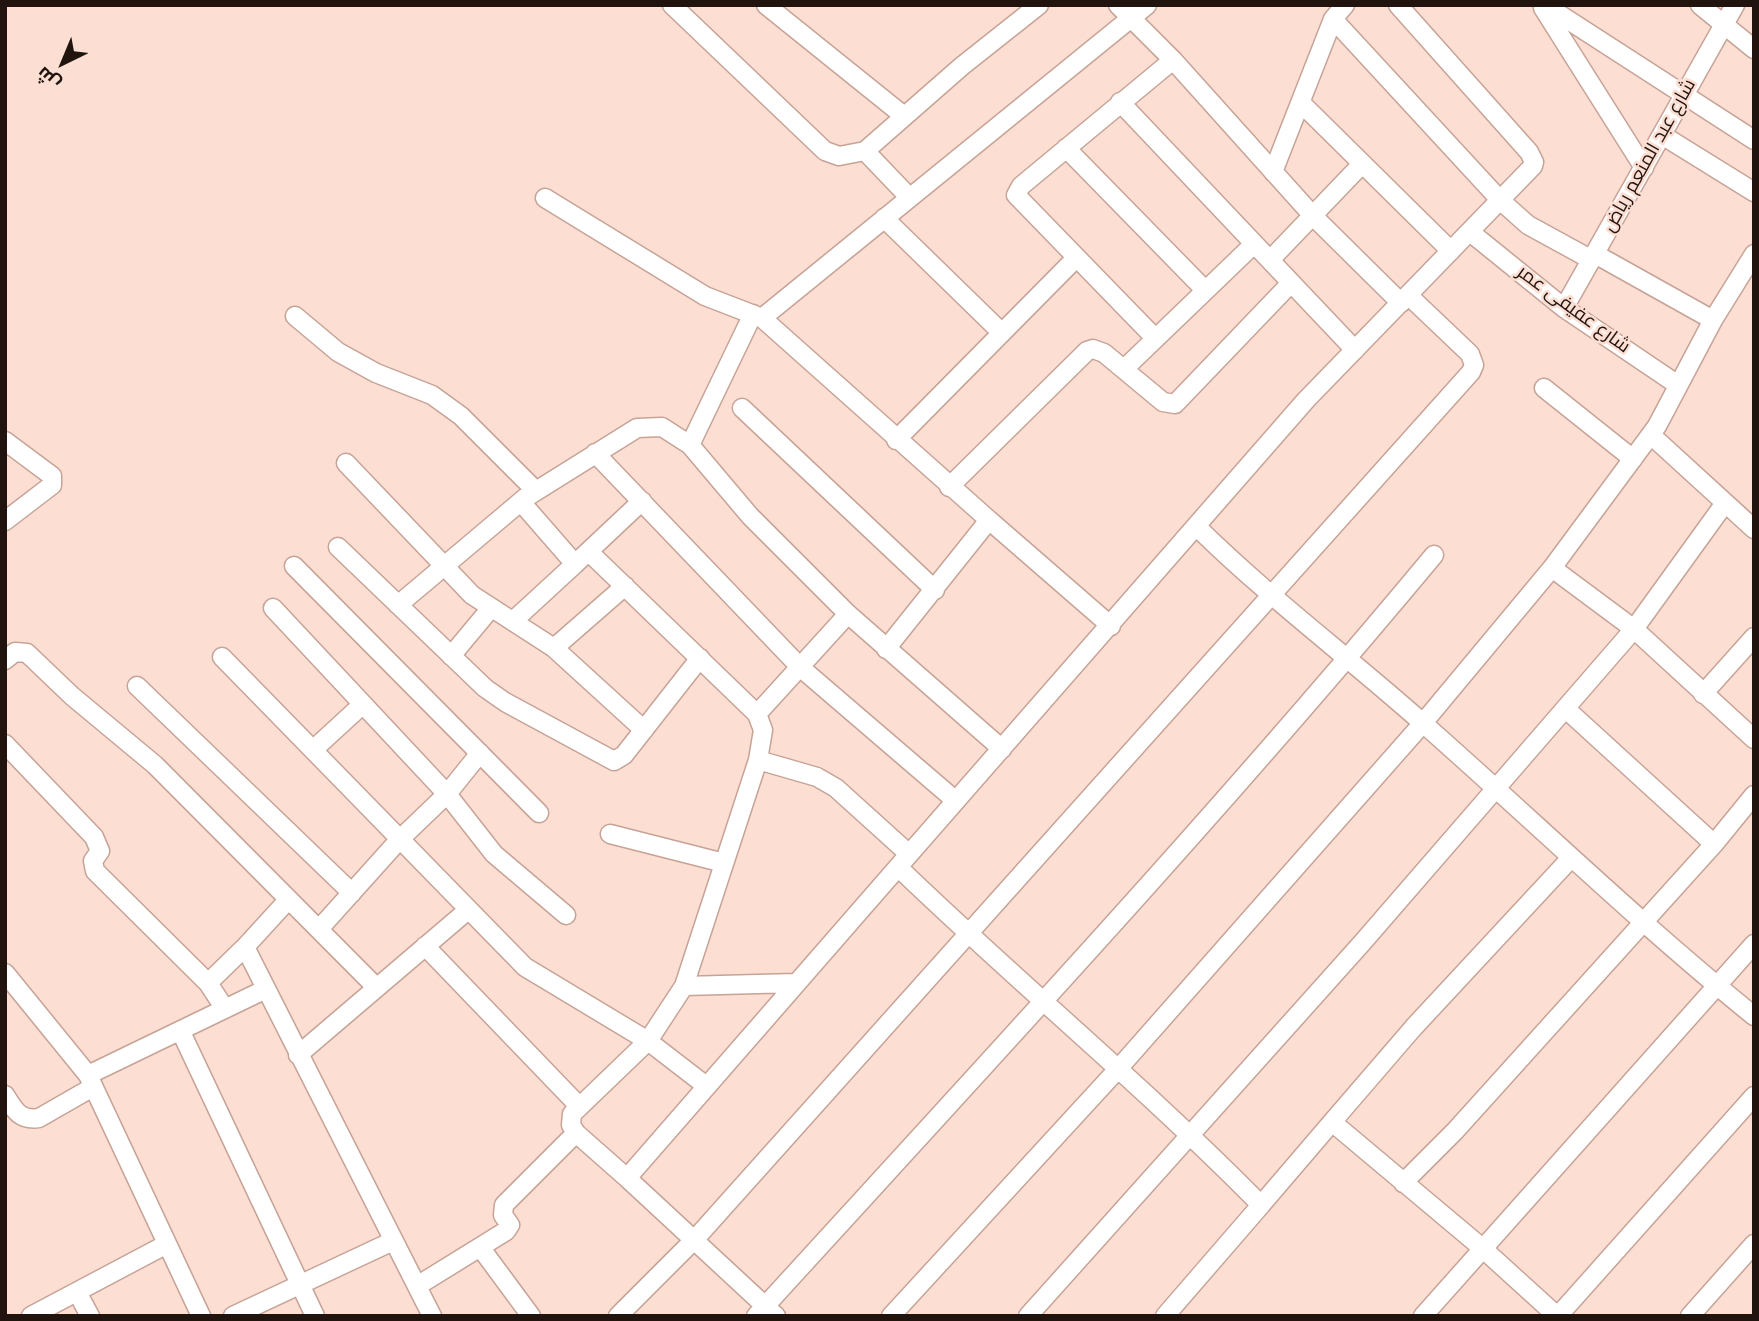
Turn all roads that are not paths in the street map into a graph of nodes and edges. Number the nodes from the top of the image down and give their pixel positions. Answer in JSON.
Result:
{"nodes":[{"id":1,"x":671,"y":5,"type":"edge"},
{"id":2,"x":766,"y":5,"type":"edge"},
{"id":3,"x":1039,"y":5,"type":"edge"},
{"id":4,"x":1147,"y":5,"type":"edge"},
{"id":5,"x":1398,"y":5,"type":"edge"},
{"id":6,"x":1544,"y":5,"type":"edge"},
{"id":7,"x":1700,"y":5,"type":"edge"},
{"id":8,"x":1735,"y":5,"type":"edge"},
{"id":9,"x":1125,"y":11,"type":"edge"},
{"id":10,"x":1339,"y":12,"type":"edge"},
{"id":11,"x":1722,"y":25,"type":"junction"},
{"id":12,"x":1754,"y":49,"type":"edge"},
{"id":13,"x":1173,"y":60,"type":"junction"},
{"id":14,"x":1684,"y":95,"type":"junction"},
{"id":15,"x":1120,"y":102,"type":"junction"},
{"id":16,"x":1301,"y":103,"type":"junction"},
{"id":17,"x":904,"y":116,"type":"junction"},
{"id":18,"x":1662,"y":135,"type":"junction"},
{"id":19,"x":1754,"y":140,"type":"edge"},
{"id":20,"x":1066,"y":148,"type":"junction"},
{"id":21,"x":865,"y":151,"type":"junction"},
{"id":22,"x":1361,"y":165,"type":"junction"},
{"id":23,"x":1644,"y":168,"type":"junction"},
{"id":24,"x":1273,"y":172,"type":"junction"},
{"id":25,"x":1754,"y":192,"type":"edge"},
{"id":26,"x":909,"y":197,"type":"junction"},
{"id":27,"x":545,"y":198,"type":"dead end"},
{"id":28,"x":1501,"y":201,"type":"junction"},
{"id":29,"x":1314,"y":217,"type":"junction"},
{"id":30,"x":884,"y":218,"type":"junction"},
{"id":31,"x":1469,"y":232,"type":"junction"},
{"id":32,"x":1254,"y":244,"type":"junction"},
{"id":33,"x":1451,"y":251,"type":"junction"},
{"id":34,"x":1754,"y":254,"type":"edge"},
{"id":35,"x":1593,"y":257,"type":"junction"},
{"id":36,"x":1076,"y":258,"type":"junction"},
{"id":37,"x":1270,"y":260,"type":"junction"},
{"id":38,"x":1292,"y":283,"type":"junction"},
{"id":39,"x":1205,"y":290,"type":"junction"},
{"id":40,"x":1405,"y":299,"type":"junction"},
{"id":41,"x":1564,"y":308,"type":"junction"},
{"id":42,"x":295,"y":316,"type":"dead end"},
{"id":43,"x":757,"y":316,"type":"junction"},
{"id":44,"x":1713,"y":320,"type":"junction"},
{"id":45,"x":1002,"y":333,"type":"junction"},
{"id":46,"x":1155,"y":338,"type":"junction"},
{"id":47,"x":1355,"y":350,"type":"junction"},
{"id":48,"x":1124,"y":369,"type":"junction"},
{"id":49,"x":1678,"y":385,"type":"junction"},
{"id":50,"x":1544,"y":388,"type":"dead end"},
{"id":51,"x":742,"y":408,"type":"dead end"},
{"id":52,"x":1651,"y":435,"type":"junction"},
{"id":53,"x":5,"y":440,"type":"edge"},
{"id":54,"x":896,"y":440,"type":"junction"},
{"id":55,"x":690,"y":445,"type":"junction"},
{"id":56,"x":595,"y":453,"type":"junction"},
{"id":57,"x":1633,"y":459,"type":"junction"},
{"id":58,"x":346,"y":463,"type":"dead end"},
{"id":59,"x":949,"y":487,"type":"junction"},
{"id":60,"x":528,"y":496,"type":"junction"},
{"id":61,"x":642,"y":501,"type":"junction"},
{"id":62,"x":1725,"y":503,"type":"junction"},
{"id":63,"x":989,"y":520,"type":"junction"},
{"id":64,"x":5,"y":521,"type":"edge"},
{"id":65,"x":1198,"y":527,"type":"junction"},
{"id":66,"x":1754,"y":530,"type":"edge"},
{"id":67,"x":338,"y":547,"type":"dead end"},
{"id":68,"x":589,"y":552,"type":"junction"},
{"id":69,"x":1434,"y":555,"type":"dead end"},
{"id":70,"x":575,"y":564,"type":"junction"},
{"id":71,"x":445,"y":565,"type":"junction"},
{"id":72,"x":294,"y":566,"type":"dead end"},
{"id":73,"x":1552,"y":568,"type":"junction"},
{"id":74,"x":625,"y":586,"type":"junction"},
{"id":75,"x":935,"y":590,"type":"junction"},
{"id":76,"x":1270,"y":593,"type":"junction"},
{"id":77,"x":398,"y":605,"type":"junction"},
{"id":78,"x":273,"y":608,"type":"dead end"},
{"id":79,"x":491,"y":608,"type":"junction"},
{"id":80,"x":848,"y":614,"type":"junction"},
{"id":81,"x":513,"y":621,"type":"junction"},
{"id":82,"x":1111,"y":626,"type":"junction"},
{"id":83,"x":1634,"y":629,"type":"junction"},
{"id":84,"x":1754,"y":637,"type":"edge"},
{"id":85,"x":554,"y":648,"type":"junction"},
{"id":86,"x":886,"y":649,"type":"junction"},
{"id":87,"x":451,"y":656,"type":"junction"},
{"id":88,"x":222,"y":657,"type":"dead end"},
{"id":89,"x":700,"y":658,"type":"junction"},
{"id":90,"x":5,"y":660,"type":"edge"},
{"id":91,"x":1347,"y":660,"type":"junction"},
{"id":92,"x":801,"y":668,"type":"junction"},
{"id":93,"x":137,"y":686,"type":"dead end"},
{"id":94,"x":1703,"y":694,"type":"junction"},
{"id":95,"x":363,"y":704,"type":"junction"},
{"id":96,"x":1566,"y":709,"type":"junction"},
{"id":97,"x":757,"y":714,"type":"junction"},
{"id":98,"x":1423,"y":723,"type":"junction"},
{"id":99,"x":644,"y":730,"type":"junction"},
{"id":100,"x":1754,"y":739,"type":"edge"},
{"id":101,"x":5,"y":744,"type":"edge"},
{"id":102,"x":314,"y":749,"type":"junction"},
{"id":103,"x":1002,"y":749,"type":"junction"},
{"id":104,"x":480,"y":753,"type":"junction"},
{"id":105,"x":758,"y":760,"type":"junction"},
{"id":106,"x":1497,"y":789,"type":"junction"},
{"id":107,"x":447,"y":794,"type":"junction"},
{"id":108,"x":1754,"y":795,"type":"edge"},
{"id":109,"x":956,"y":801,"type":"junction"},
{"id":110,"x":540,"y":813,"type":"dead end"},
{"id":111,"x":610,"y":834,"type":"dead end"},
{"id":112,"x":399,"y":840,"type":"junction"},
{"id":113,"x":1714,"y":844,"type":"junction"},
{"id":114,"x":1571,"y":858,"type":"junction"},
{"id":115,"x":903,"y":861,"type":"junction"},
{"id":116,"x":724,"y":863,"type":"junction"},
{"id":117,"x":352,"y":893,"type":"junction"},
{"id":118,"x":288,"y":900,"type":"junction"},
{"id":119,"x":468,"y":910,"type":"junction"},
{"id":120,"x":566,"y":915,"type":"dead end"},
{"id":121,"x":1643,"y":923,"type":"junction"},
{"id":122,"x":320,"y":928,"type":"junction"},
{"id":123,"x":966,"y":933,"type":"junction"},
{"id":124,"x":1754,"y":944,"type":"edge"},
{"id":125,"x":425,"y":946,"type":"junction"},
{"id":126,"x":245,"y":947,"type":"junction"},
{"id":127,"x":5,"y":974,"type":"edge"},
{"id":128,"x":795,"y":982,"type":"junction"},
{"id":129,"x":208,"y":983,"type":"junction"},
{"id":130,"x":684,"y":986,"type":"junction"},
{"id":131,"x":376,"y":987,"type":"junction"},
{"id":132,"x":1718,"y":987,"type":"junction"},
{"id":133,"x":266,"y":989,"type":"junction"},
{"id":134,"x":1043,"y":1000,"type":"junction"},
{"id":135,"x":225,"y":1009,"type":"junction"},
{"id":136,"x":1754,"y":1016,"type":"edge"},
{"id":137,"x":181,"y":1032,"type":"junction"},
{"id":138,"x":648,"y":1041,"type":"junction"},
{"id":139,"x":298,"y":1055,"type":"junction"},
{"id":140,"x":1118,"y":1069,"type":"junction"},
{"id":141,"x":90,"y":1081,"type":"junction"},
{"id":142,"x":705,"y":1085,"type":"junction"},
{"id":143,"x":5,"y":1095,"type":"edge"},
{"id":144,"x":1754,"y":1096,"type":"edge"},
{"id":145,"x":579,"y":1106,"type":"junction"},
{"id":146,"x":1332,"y":1122,"type":"junction"},
{"id":147,"x":1189,"y":1132,"type":"junction"},
{"id":148,"x":576,"y":1133,"type":"junction"},
{"id":149,"x":627,"y":1178,"type":"junction"},
{"id":150,"x":1403,"y":1183,"type":"junction"},
{"id":151,"x":1261,"y":1205,"type":"junction"},
{"id":152,"x":696,"y":1238,"type":"junction"},
{"id":153,"x":393,"y":1241,"type":"junction"},
{"id":154,"x":167,"y":1244,"type":"junction"},
{"id":155,"x":1754,"y":1244,"type":"edge"},
{"id":156,"x":480,"y":1247,"type":"junction"},
{"id":157,"x":1481,"y":1247,"type":"junction"},
{"id":158,"x":299,"y":1284,"type":"junction"},
{"id":159,"x":417,"y":1286,"type":"junction"},
{"id":160,"x":76,"y":1292,"type":"junction"},
{"id":161,"x":766,"y":1312,"type":"edge"},
{"id":162,"x":31,"y":1316,"type":"edge"},
{"id":163,"x":90,"y":1316,"type":"edge"},
{"id":164,"x":201,"y":1316,"type":"edge"},
{"id":165,"x":233,"y":1316,"type":"edge"},
{"id":166,"x":315,"y":1316,"type":"edge"},
{"id":167,"x":432,"y":1316,"type":"edge"},
{"id":168,"x":531,"y":1316,"type":"edge"},
{"id":169,"x":618,"y":1316,"type":"edge"},
{"id":170,"x":891,"y":1316,"type":"edge"},
{"id":171,"x":1028,"y":1316,"type":"edge"},
{"id":172,"x":1165,"y":1316,"type":"edge"},
{"id":173,"x":1423,"y":1316,"type":"edge"},
{"id":174,"x":1558,"y":1316,"type":"edge"},
{"id":175,"x":1690,"y":1316,"type":"edge"}],
"edges":[{"from":1,"to":21,"type":"street"},
{"from":2,"to":17,"type":"street"},
{"from":3,"to":17,"type":"street"},
{"from":4,"to":9,"type":"street"},
{"from":5,"to":28,"type":"street"},
{"from":6,"to":14,"type":"street"},
{"from":6,"to":23,"type":"street"},
{"from":7,"to":11,"type":"street"},
{"from":8,"to":11,"type":"street","name":"شارع عبد المنعم رياض"},
{"from":9,"to":13,"type":"street"},
{"from":9,"to":26,"type":"street"},
{"from":10,"to":16,"type":"street"},
{"from":10,"to":28,"type":"street"},
{"from":11,"to":12,"type":"street"},
{"from":11,"to":14,"type":"street","name":"شارع عبد المنعم رياض"},
{"from":13,"to":15,"type":"street"},
{"from":13,"to":24,"type":"street"},
{"from":14,"to":18,"type":"street","name":"شارع عبد المنعم رياض"},
{"from":14,"to":19,"type":"street"},
{"from":15,"to":20,"type":"street"},
{"from":15,"to":32,"type":"street"},
{"from":16,"to":22,"type":"street"},
{"from":16,"to":24,"type":"street"},
{"from":17,"to":21,"type":"street"},
{"from":18,"to":23,"type":"street","name":"شارع عبد المنعم رياض"},
{"from":18,"to":25,"type":"street"},
{"from":20,"to":36,"type":"street"},
{"from":20,"to":39,"type":"street"},
{"from":21,"to":26,"type":"street"},
{"from":22,"to":29,"type":"street"},
{"from":22,"to":33,"type":"street"},
{"from":23,"to":35,"type":"street","name":"شارع عبد المنعم رياض"},
{"from":24,"to":29,"type":"street"},
{"from":26,"to":30,"type":"street"},
{"from":27,"to":43,"type":"street"},
{"from":28,"to":31,"type":"street"},
{"from":28,"to":35,"type":"street"},
{"from":29,"to":37,"type":"street"},
{"from":29,"to":40,"type":"street"},
{"from":30,"to":43,"type":"street"},
{"from":30,"to":45,"type":"street"},
{"from":31,"to":33,"type":"street"},
{"from":31,"to":41,"type":"street","name":"شارع عفيفى عمر"},
{"from":32,"to":37,"type":"street"},
{"from":32,"to":39,"type":"street"},
{"from":33,"to":40,"type":"street"},
{"from":34,"to":44,"type":"street"},
{"from":35,"to":41,"type":"street","name":"شارع عبد المنعم رياض"},
{"from":35,"to":44,"type":"street"},
{"from":36,"to":45,"type":"street"},
{"from":36,"to":46,"type":"street"},
{"from":37,"to":38,"type":"street"},
{"from":38,"to":47,"type":"street"},
{"from":38,"to":48,"type":"street"},
{"from":39,"to":46,"type":"street"},
{"from":40,"to":47,"type":"street"},
{"from":40,"to":76,"type":"street"},
{"from":41,"to":49,"type":"street","name":"شارع عفيفى عمر"},
{"from":42,"to":60,"type":"street"},
{"from":43,"to":54,"type":"street"},
{"from":43,"to":55,"type":"street"},
{"from":44,"to":49,"type":"street"},
{"from":45,"to":54,"type":"street"},
{"from":46,"to":48,"type":"street"},
{"from":47,"to":65,"type":"street"},
{"from":48,"to":59,"type":"street"},
{"from":49,"to":52,"type":"street"},
{"from":50,"to":57,"type":"street"},
{"from":51,"to":75,"type":"street"},
{"from":52,"to":57,"type":"street"},
{"from":52,"to":62,"type":"street"},
{"from":53,"to":64,"type":"street"},
{"from":54,"to":59,"type":"street"},
{"from":55,"to":56,"type":"street"},
{"from":55,"to":80,"type":"street"},
{"from":56,"to":60,"type":"street"},
{"from":56,"to":61,"type":"street"},
{"from":57,"to":73,"type":"street"},
{"from":58,"to":71,"type":"street"},
{"from":59,"to":63,"type":"street"},
{"from":60,"to":70,"type":"street"},
{"from":60,"to":71,"type":"street"},
{"from":61,"to":68,"type":"street"},
{"from":61,"to":92,"type":"street"},
{"from":62,"to":66,"type":"street"},
{"from":62,"to":83,"type":"street"},
{"from":63,"to":75,"type":"street"},
{"from":63,"to":82,"type":"street"},
{"from":65,"to":76,"type":"street"},
{"from":65,"to":82,"type":"street"},
{"from":67,"to":77,"type":"street"},
{"from":68,"to":70,"type":"street"},
{"from":68,"to":74,"type":"street"},
{"from":69,"to":91,"type":"street"},
{"from":70,"to":81,"type":"street"},
{"from":71,"to":77,"type":"street"},
{"from":71,"to":79,"type":"street"},
{"from":72,"to":104,"type":"street"},
{"from":73,"to":83,"type":"street"},
{"from":73,"to":98,"type":"street"},
{"from":74,"to":85,"type":"street"},
{"from":74,"to":89,"type":"street"},
{"from":75,"to":86,"type":"street"},
{"from":76,"to":91,"type":"street"},
{"from":76,"to":123,"type":"street"},
{"from":77,"to":87,"type":"street"},
{"from":78,"to":95,"type":"street"},
{"from":79,"to":81,"type":"street"},
{"from":79,"to":87,"type":"street"},
{"from":80,"to":86,"type":"street"},
{"from":80,"to":92,"type":"street"},
{"from":81,"to":85,"type":"street"},
{"from":82,"to":103,"type":"street"},
{"from":83,"to":94,"type":"street"},
{"from":83,"to":96,"type":"street"},
{"from":84,"to":94,"type":"street"},
{"from":85,"to":99,"type":"street"},
{"from":86,"to":103,"type":"street"},
{"from":87,"to":99,"type":"street"},
{"from":88,"to":102,"type":"street"},
{"from":89,"to":97,"type":"street"},
{"from":89,"to":99,"type":"street"},
{"from":90,"to":118,"type":"street"},
{"from":91,"to":98,"type":"street"},
{"from":91,"to":134,"type":"street"},
{"from":92,"to":97,"type":"street"},
{"from":92,"to":109,"type":"street"},
{"from":93,"to":117,"type":"street"},
{"from":94,"to":100,"type":"street"},
{"from":95,"to":102,"type":"street"},
{"from":95,"to":107,"type":"street"},
{"from":96,"to":106,"type":"street"},
{"from":96,"to":113,"type":"street"},
{"from":97,"to":105,"type":"street"},
{"from":98,"to":106,"type":"street"},
{"from":98,"to":140,"type":"street"},
{"from":101,"to":129,"type":"street"},
{"from":102,"to":112,"type":"street"},
{"from":103,"to":109,"type":"street"},
{"from":104,"to":107,"type":"street"},
{"from":104,"to":110,"type":"street"},
{"from":105,"to":115,"type":"street"},
{"from":105,"to":116,"type":"street"},
{"from":106,"to":114,"type":"street"},
{"from":106,"to":147,"type":"street"},
{"from":107,"to":112,"type":"street"},
{"from":107,"to":120,"type":"street"},
{"from":108,"to":113,"type":"street"},
{"from":109,"to":115,"type":"street"},
{"from":111,"to":116,"type":"street"},
{"from":112,"to":117,"type":"street"},
{"from":112,"to":119,"type":"street"},
{"from":113,"to":121,"type":"street"},
{"from":114,"to":121,"type":"street"},
{"from":114,"to":146,"type":"street"},
{"from":115,"to":123,"type":"street"},
{"from":115,"to":128,"type":"street"},
{"from":116,"to":130,"type":"street"},
{"from":117,"to":122,"type":"street"},
{"from":118,"to":122,"type":"street"},
{"from":118,"to":126,"type":"street"},
{"from":119,"to":125,"type":"street"},
{"from":119,"to":138,"type":"street"},
{"from":121,"to":132,"type":"street"},
{"from":121,"to":150,"type":"street"},
{"from":122,"to":131,"type":"street"},
{"from":123,"to":134,"type":"street"},
{"from":123,"to":152,"type":"street"},
{"from":124,"to":132,"type":"street"},
{"from":125,"to":131,"type":"street"},
{"from":125,"to":145,"type":"street"},
{"from":126,"to":129,"type":"street"},
{"from":126,"to":133,"type":"street"},
{"from":127,"to":141,"type":"street"},
{"from":128,"to":130,"type":"street"},
{"from":128,"to":142,"type":"street"},
{"from":129,"to":135,"type":"street"},
{"from":130,"to":138,"type":"street"},
{"from":131,"to":139,"type":"street"},
{"from":132,"to":136,"type":"street"},
{"from":132,"to":157,"type":"street"},
{"from":133,"to":135,"type":"street"},
{"from":133,"to":139,"type":"street"},
{"from":134,"to":140,"type":"street"},
{"from":134,"to":161,"type":"street"},
{"from":135,"to":137,"type":"street"},
{"from":137,"to":141,"type":"street"},
{"from":137,"to":158,"type":"street"},
{"from":138,"to":142,"type":"street"},
{"from":138,"to":145,"type":"street"},
{"from":139,"to":153,"type":"street"},
{"from":140,"to":147,"type":"street"},
{"from":140,"to":170,"type":"street"},
{"from":141,"to":143,"type":"street"},
{"from":141,"to":154,"type":"street"},
{"from":142,"to":149,"type":"street"},
{"from":144,"to":174,"type":"street"},
{"from":145,"to":148,"type":"street"},
{"from":146,"to":150,"type":"street"},
{"from":146,"to":151,"type":"street"},
{"from":147,"to":151,"type":"street"},
{"from":147,"to":171,"type":"street"},
{"from":148,"to":149,"type":"street"},
{"from":148,"to":156,"type":"street"},
{"from":149,"to":152,"type":"street"},
{"from":150,"to":157,"type":"street"},
{"from":151,"to":172,"type":"street"},
{"from":152,"to":161,"type":"street"},
{"from":152,"to":169,"type":"street"},
{"from":153,"to":158,"type":"street"},
{"from":153,"to":159,"type":"street"},
{"from":154,"to":160,"type":"street"},
{"from":154,"to":164,"type":"street"},
{"from":155,"to":175,"type":"street"},
{"from":156,"to":159,"type":"street"},
{"from":156,"to":168,"type":"street"},
{"from":157,"to":173,"type":"street"},
{"from":157,"to":174,"type":"street"},
{"from":158,"to":165,"type":"street"},
{"from":158,"to":166,"type":"street"},
{"from":159,"to":167,"type":"street"},
{"from":160,"to":162,"type":"street"},
{"from":160,"to":163,"type":"street"}]}
